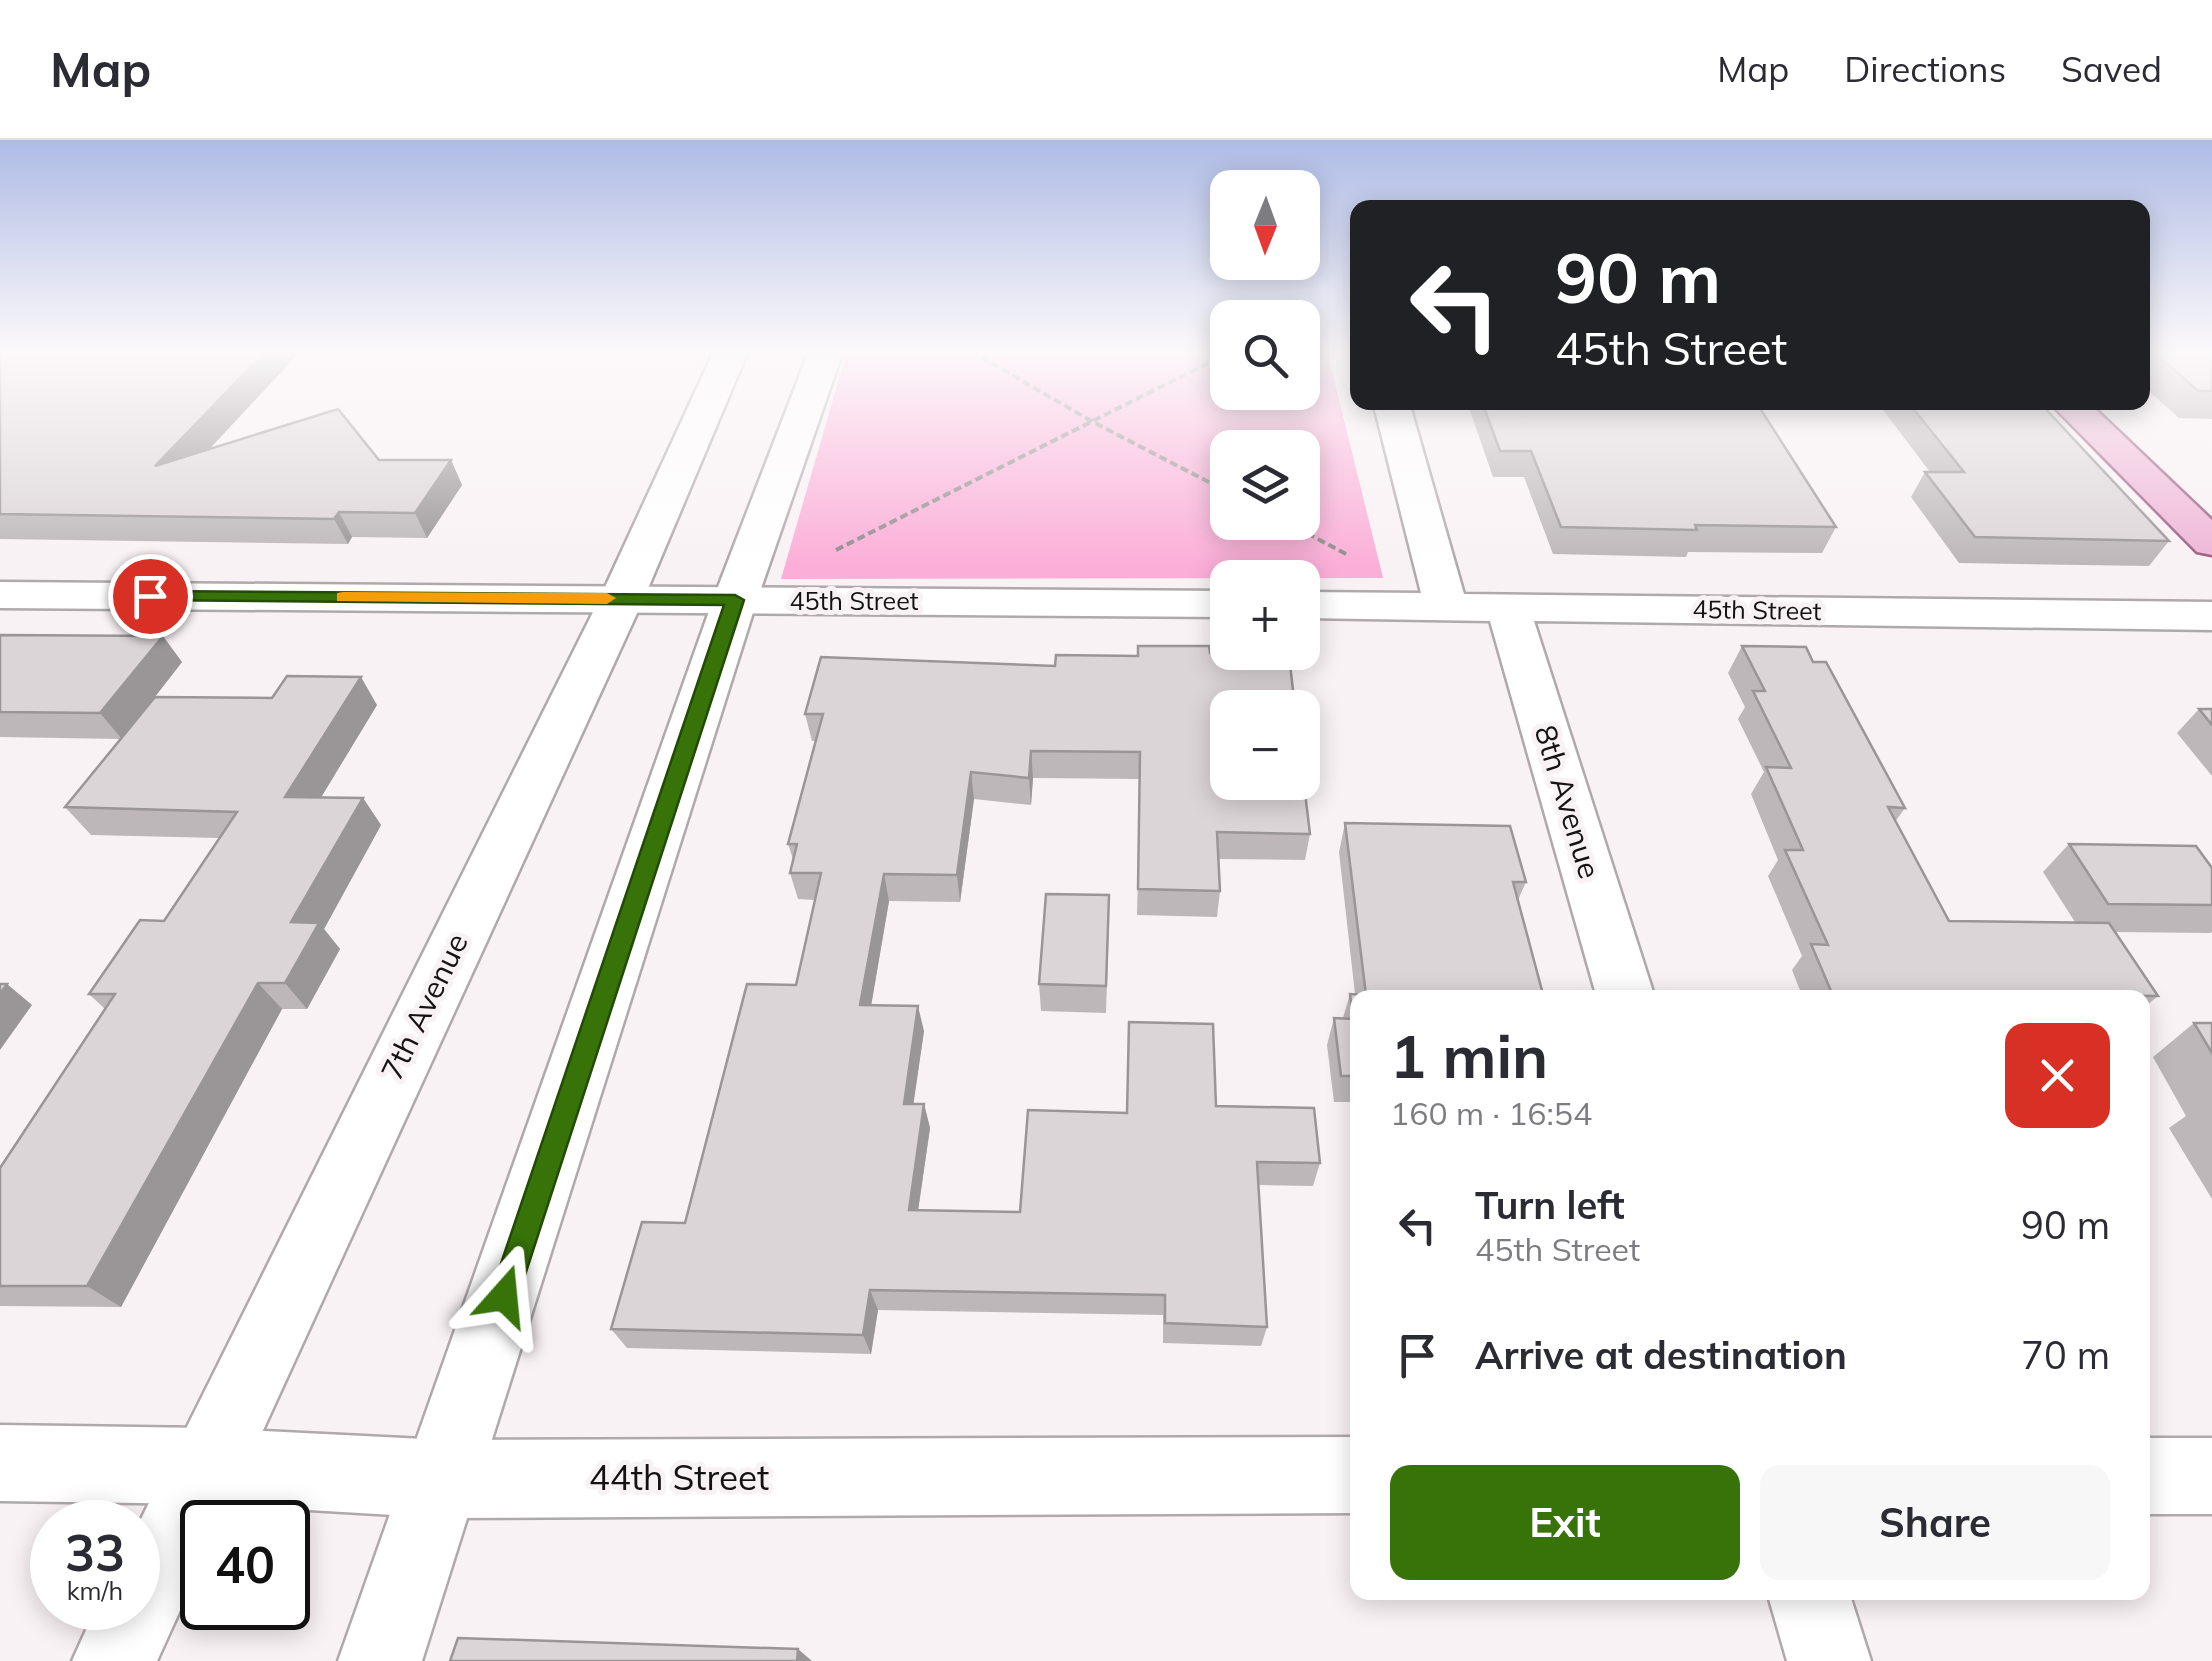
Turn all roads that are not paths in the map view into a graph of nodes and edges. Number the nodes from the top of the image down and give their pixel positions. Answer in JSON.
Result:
{"nodes":[{"id":1,"x":700,"y":422,"type":"edge"},
{"id":2,"x":800,"y":422,"type":"edge"},
{"id":3,"x":1396,"y":422,"type":"edge"},
{"id":4,"x":2088,"y":422,"type":"edge"},
{"id":5,"x":2212,"y":543,"type":"edge"},
{"id":6,"x":0,"y":595,"type":"edge"},
{"id":7,"x":622,"y":598,"type":"junction"},
{"id":8,"x":735,"y":600,"type":"junction"},
{"id":9,"x":1210,"y":604,"type":"edge"},
{"id":10,"x":1320,"y":605,"type":"edge"},
{"id":11,"x":1446,"y":606,"type":"junction"},
{"id":12,"x":1508,"y":607,"type":"junction"},
{"id":13,"x":2212,"y":616,"type":"edge"},
{"id":14,"x":1624,"y":990,"type":"edge"},
{"id":15,"x":0,"y":1464,"type":"edge"},
{"id":16,"x":205,"y":1466,"type":"junction"},
{"id":17,"x":1350,"y":1474,"type":"edge"},
{"id":18,"x":2150,"y":1476,"type":"edge"},
{"id":19,"x":2212,"y":1476,"type":"edge"},
{"id":20,"x":444,"y":1479,"type":"junction"},
{"id":21,"x":1810,"y":1600,"type":"edge"},
{"id":22,"x":114,"y":1661,"type":"edge"},
{"id":23,"x":380,"y":1661,"type":"edge"},
{"id":24,"x":1829,"y":1661,"type":"edge"}],
"edges":[{"from":1,"to":7,"type":"street","name":"7th Avenue"},
{"from":2,"to":8,"type":"street"},
{"from":3,"to":11,"type":"street"},
{"from":4,"to":5,"type":"main road"},
{"from":6,"to":7,"type":"street","name":"45th Street"},
{"from":7,"to":8,"type":"street","name":"45th Street"},
{"from":7,"to":16,"type":"street","name":"7th Avenue"},
{"from":8,"to":9,"type":"street","name":"45th Street"},
{"from":8,"to":20,"type":"street"},
{"from":10,"to":11,"type":"street","name":"45th Street"},
{"from":11,"to":12,"type":"street","name":"45th Street"},
{"from":12,"to":13,"type":"street","name":"45th Street"},
{"from":12,"to":14,"type":"street","name":"8th Avenue"},
{"from":15,"to":16,"type":"street","name":"44th Street"},
{"from":16,"to":20,"type":"street","name":"44th Street"},
{"from":16,"to":22,"type":"street","name":"7th Avenue"},
{"from":17,"to":20,"type":"street","name":"44th Street"},
{"from":18,"to":19,"type":"street"},
{"from":20,"to":23,"type":"street"},
{"from":21,"to":24,"type":"street"}]}
